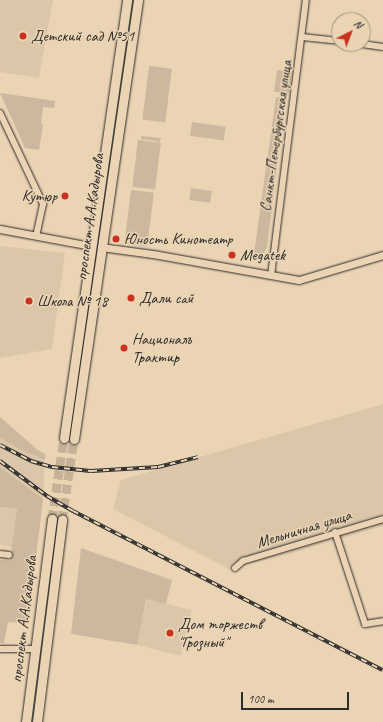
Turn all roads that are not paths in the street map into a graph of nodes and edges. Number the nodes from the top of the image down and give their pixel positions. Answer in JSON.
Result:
{"nodes":[{"id":1,"x":127,"y":0,"type":"edge"},
{"id":2,"x":138,"y":0,"type":"edge"},
{"id":3,"x":306,"y":0,"type":"edge"},
{"id":4,"x":302,"y":37,"type":"junction"},
{"id":5,"x":331,"y":40,"type":"edge"},
{"id":6,"x":371,"y":45,"type":"edge"},
{"id":7,"x":383,"y":47,"type":"edge"},
{"id":8,"x":0,"y":113,"type":"edge"},
{"id":9,"x":0,"y":230,"type":"edge"},
{"id":10,"x":36,"y":236,"type":"junction"},
{"id":11,"x":91,"y":246,"type":"junction"},
{"id":12,"x":101,"y":247,"type":"junction"},
{"id":13,"x":383,"y":255,"type":"edge"},
{"id":14,"x":271,"y":276,"type":"junction"},
{"id":15,"x":64,"y":438,"type":"tunnel mouth"},
{"id":16,"x":74,"y":439,"type":"tunnel mouth"},
{"id":17,"x":52,"y":519,"type":"tunnel mouth"},
{"id":18,"x":383,"y":519,"type":"edge"},
{"id":19,"x":62,"y":520,"type":"tunnel mouth"},
{"id":20,"x":335,"y":532,"type":"junction"},
{"id":21,"x":0,"y":554,"type":"edge"},
{"id":22,"x":9,"y":555,"type":"dead end"},
{"id":23,"x":235,"y":568,"type":"dead end"},
{"id":24,"x":383,"y":621,"type":"edge"},
{"id":25,"x":0,"y":649,"type":"edge"},
{"id":26,"x":35,"y":649,"type":"junction"},
{"id":27,"x":26,"y":722,"type":"edge"},
{"id":28,"x":37,"y":722,"type":"edge"}],
"edges":[{"from":1,"to":11,"type":"main road","name":"проспект А.А.Кадырова"},
{"from":2,"to":12,"type":"main road","name":"проспект А.А.Кадырова"},
{"from":3,"to":4,"type":"street","name":"Санкт-Петербургская улица"},
{"from":4,"to":5,"type":"street"},
{"from":4,"to":14,"type":"street","name":"Санкт-Петербургская улица"},
{"from":6,"to":7,"type":"street"},
{"from":8,"to":10,"type":"street"},
{"from":9,"to":10,"type":"street"},
{"from":10,"to":11,"type":"street"},
{"from":11,"to":15,"type":"main road","name":"проспект А.А.Кадырова"},
{"from":12,"to":14,"type":"street"},
{"from":12,"to":16,"type":"main road","name":"проспект А.А.Кадырова"},
{"from":13,"to":14,"type":"street"},
{"from":17,"to":26,"type":"main road","name":"проспект А.А.Кадырова"},
{"from":18,"to":20,"type":"street","name":"Мельничная улица"},
{"from":19,"to":28,"type":"main road","name":"проспект А.А.Кадырова"},
{"from":20,"to":23,"type":"street","name":"Мельничная улица"},
{"from":20,"to":24,"type":"street"},
{"from":21,"to":22,"type":"street"},
{"from":25,"to":26,"type":"street"},
{"from":26,"to":27,"type":"main road","name":"проспект А.А.Кадырова"}]}
